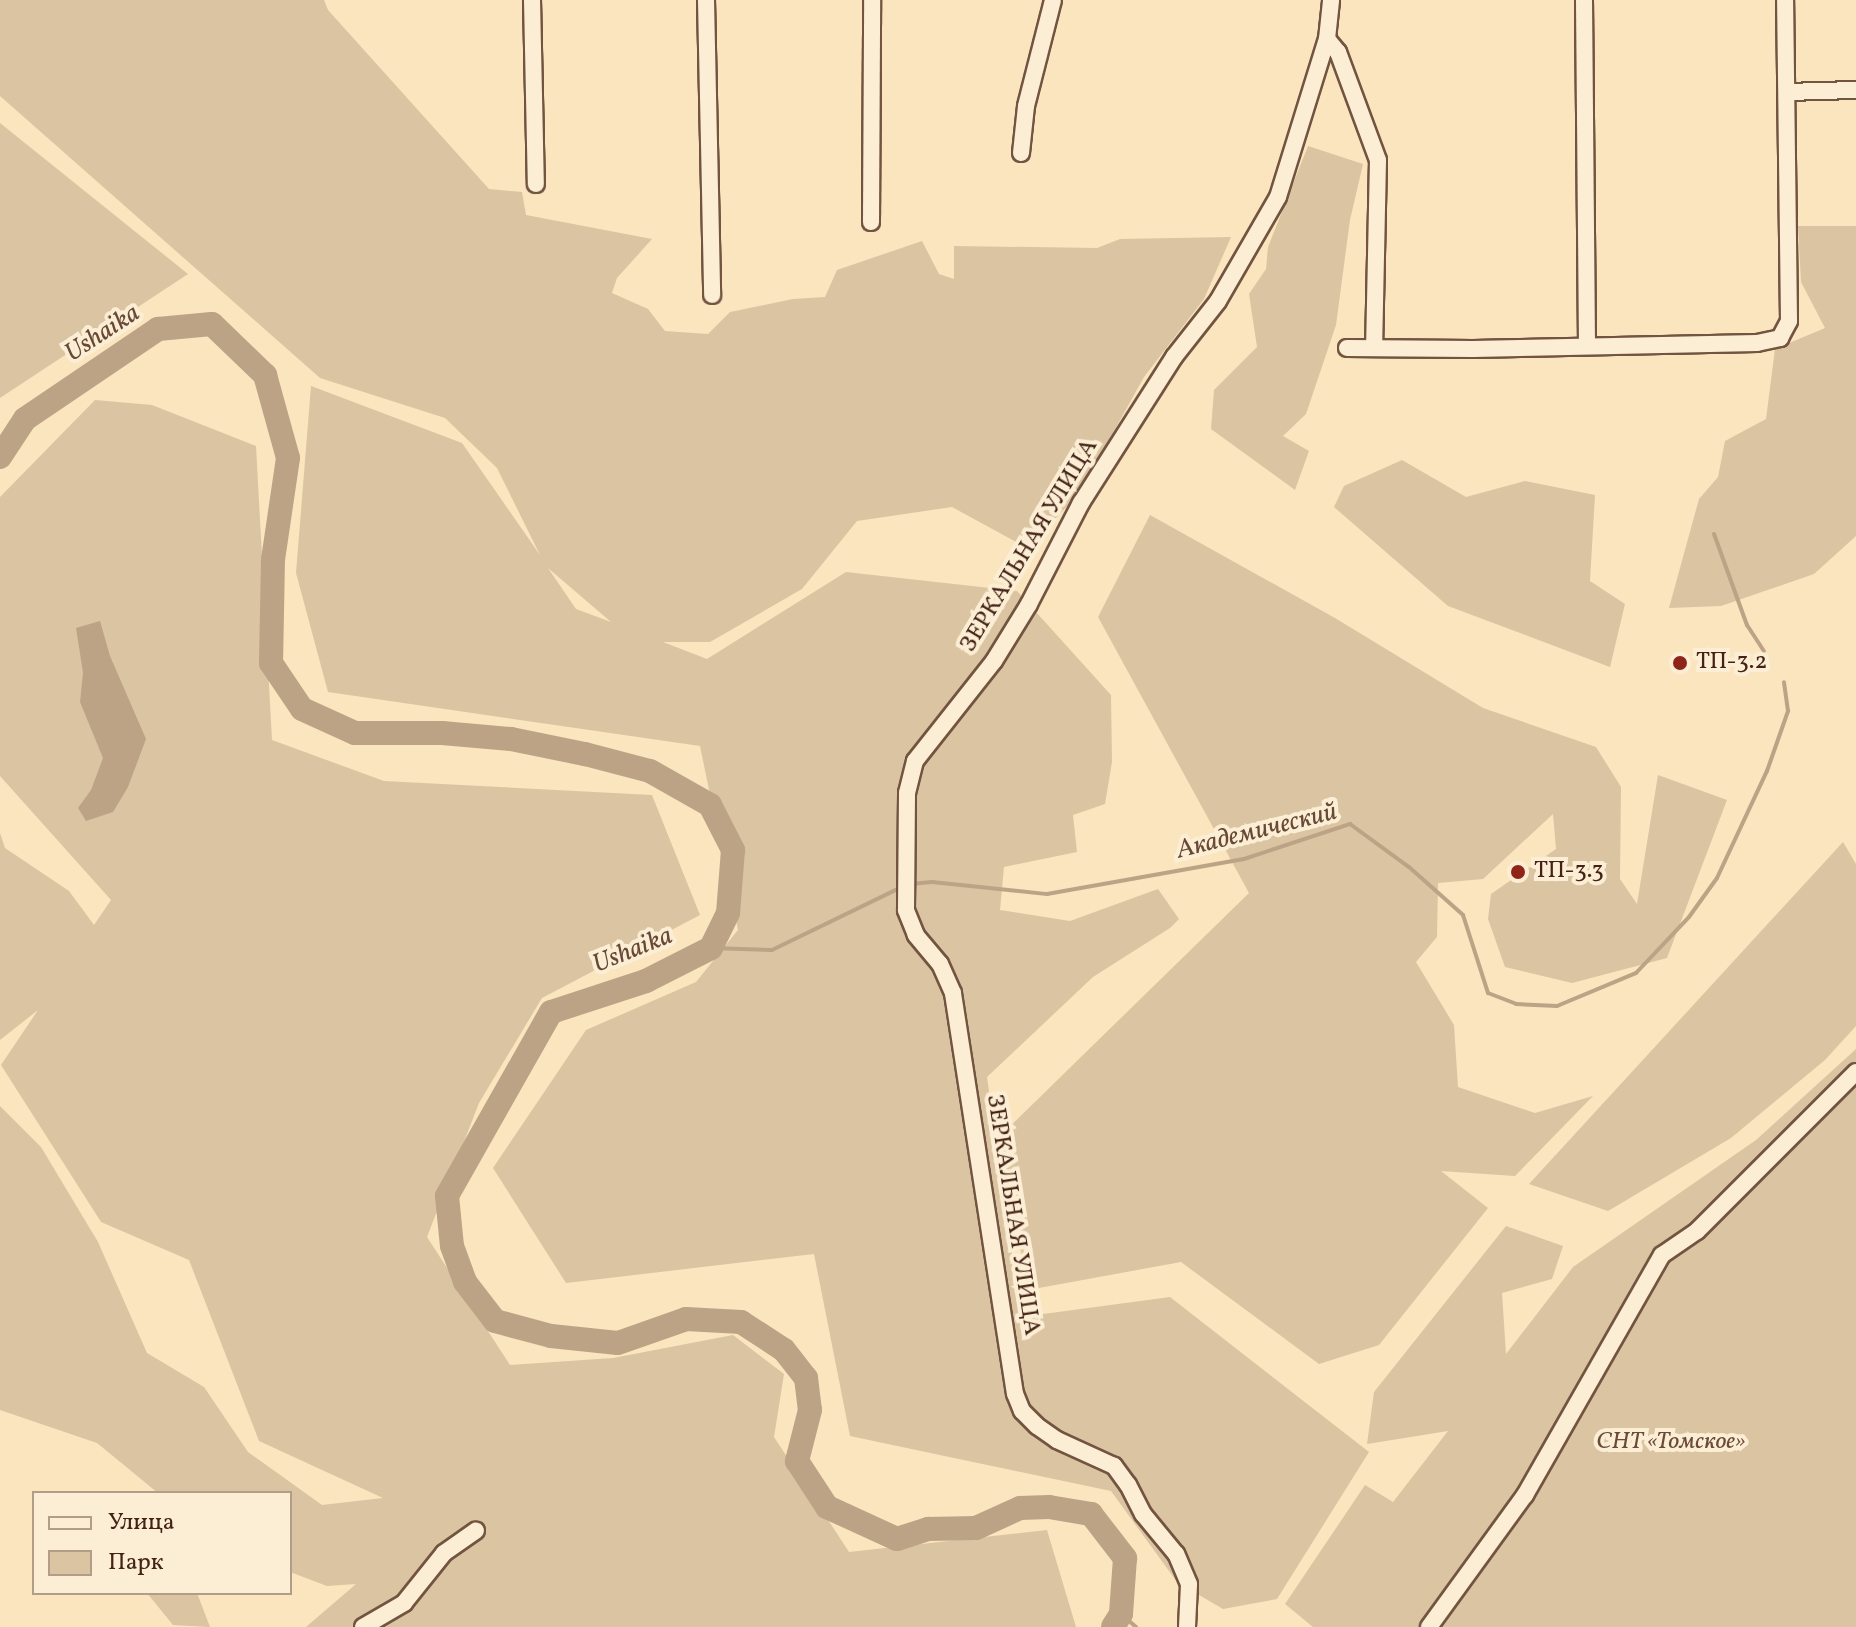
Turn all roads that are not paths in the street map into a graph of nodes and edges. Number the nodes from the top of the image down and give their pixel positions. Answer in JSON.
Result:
{"nodes":[{"id":1,"x":532,"y":0,"type":"edge"},
{"id":2,"x":706,"y":0,"type":"edge"},
{"id":3,"x":872,"y":0,"type":"edge"},
{"id":4,"x":1053,"y":0,"type":"edge"},
{"id":5,"x":1331,"y":0,"type":"edge"},
{"id":6,"x":1584,"y":0,"type":"edge"},
{"id":7,"x":1785,"y":0,"type":"edge"},
{"id":8,"x":1327,"y":39,"type":"junction"},
{"id":9,"x":1856,"y":90,"type":"edge"},
{"id":10,"x":1787,"y":92,"type":"junction"},
{"id":11,"x":1021,"y":153,"type":"dead end"},
{"id":12,"x":536,"y":184,"type":"dead end"},
{"id":13,"x":871,"y":222,"type":"dead end"},
{"id":14,"x":712,"y":295,"type":"dead end"},
{"id":15,"x":1587,"y":346,"type":"junction"},
{"id":16,"x":1347,"y":348,"type":"dead end"},
{"id":17,"x":1374,"y":348,"type":"junction"},
{"id":18,"x":1856,"y":1072,"type":"edge"},
{"id":19,"x":476,"y":1531,"type":"dead end"},
{"id":20,"x":363,"y":1627,"type":"edge"},
{"id":21,"x":1187,"y":1627,"type":"edge"},
{"id":22,"x":1429,"y":1627,"type":"edge"}],
"edges":[{"from":1,"to":12,"type":"street"},
{"from":2,"to":14,"type":"street"},
{"from":3,"to":13,"type":"street"},
{"from":4,"to":11,"type":"street"},
{"from":5,"to":8,"type":"street","name":"ЗЕРКАЛЬНАЯ УЛИЦА"},
{"from":6,"to":15,"type":"street"},
{"from":7,"to":10,"type":"street"},
{"from":8,"to":17,"type":"street"},
{"from":8,"to":21,"type":"street","name":"ЗЕРКАЛЬНАЯ УЛИЦА"},
{"from":9,"to":10,"type":"street"},
{"from":10,"to":15,"type":"street"},
{"from":15,"to":17,"type":"street"},
{"from":16,"to":17,"type":"street"},
{"from":18,"to":22,"type":"street"},
{"from":19,"to":20,"type":"street"}]}
